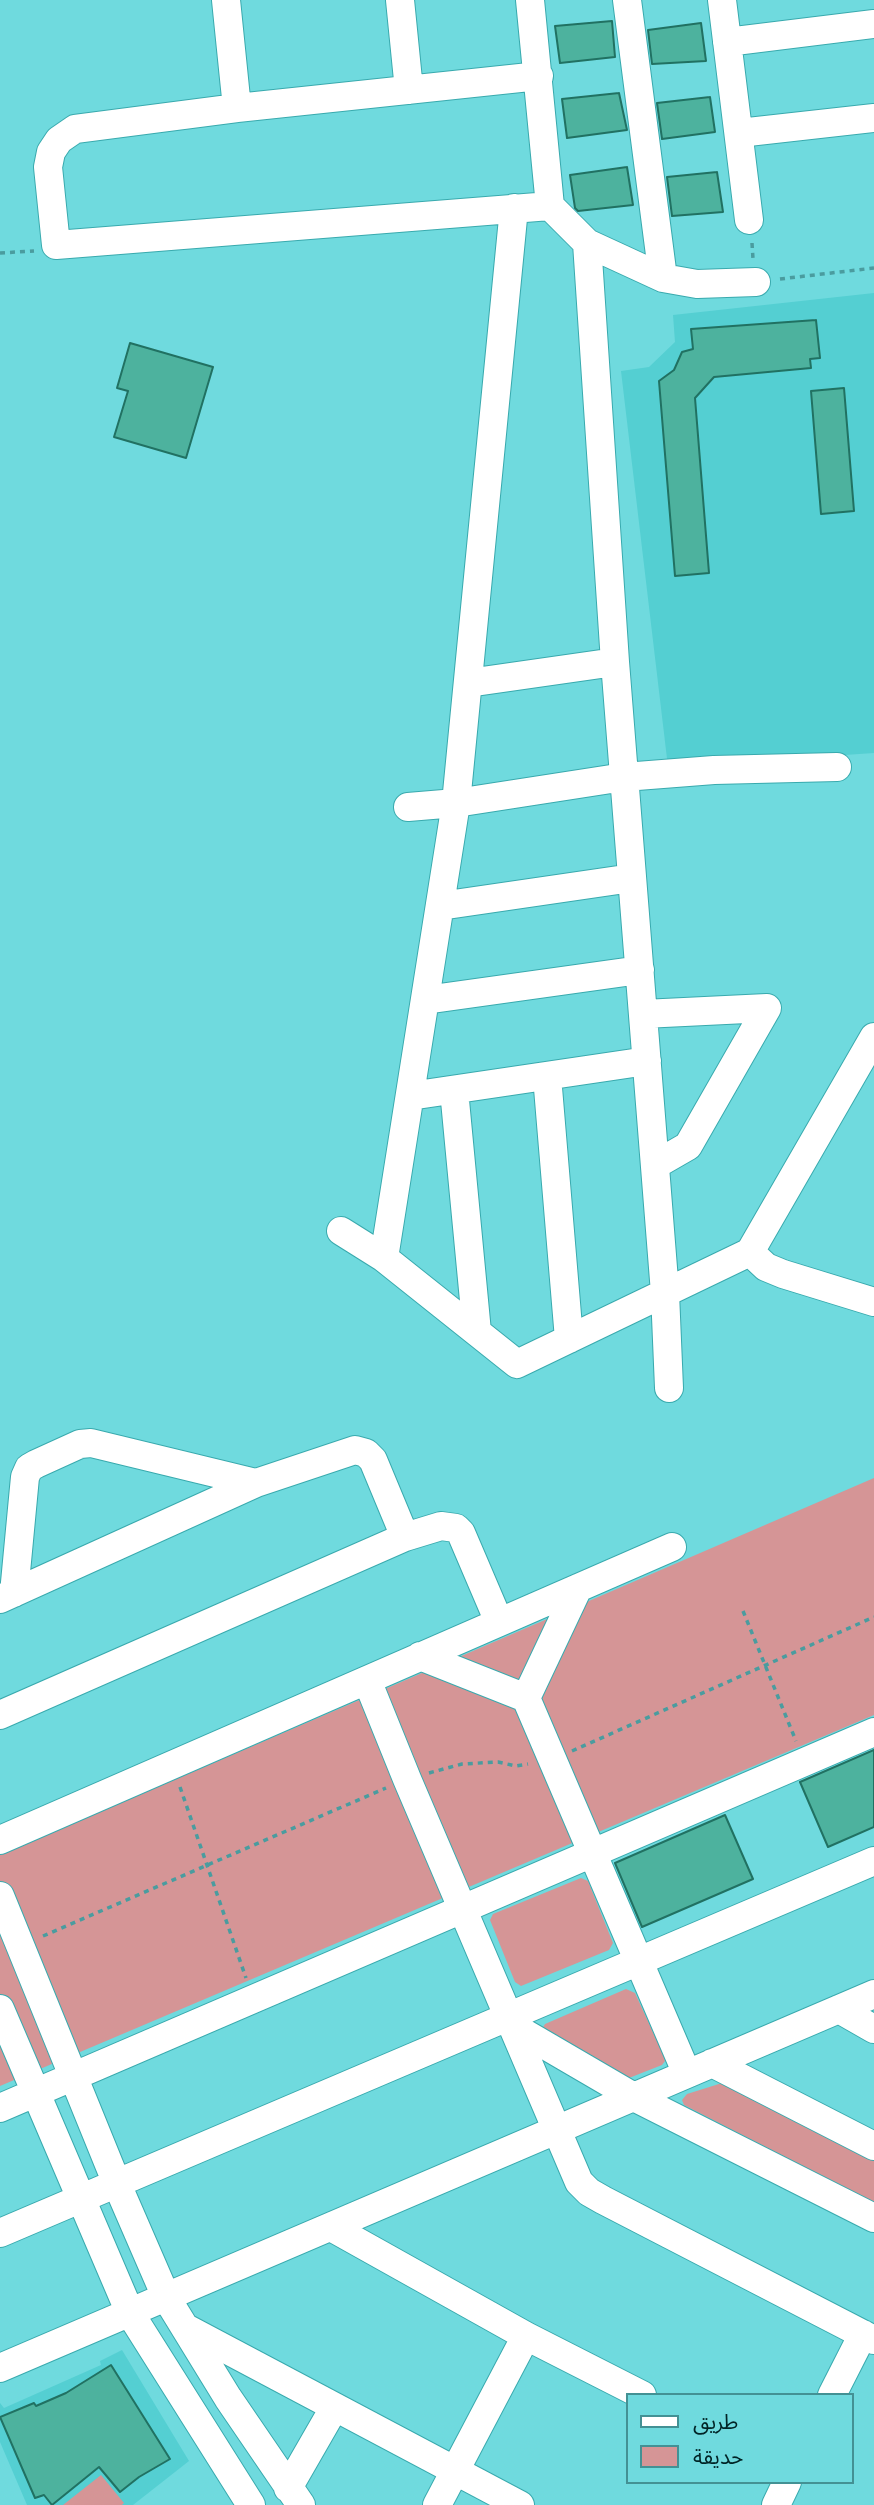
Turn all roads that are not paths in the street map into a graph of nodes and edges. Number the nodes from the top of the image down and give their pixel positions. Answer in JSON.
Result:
{"nodes":[{"id":1,"x":226,"y":0,"type":"edge"},
{"id":2,"x":400,"y":0,"type":"edge"},
{"id":3,"x":530,"y":0,"type":"edge"},
{"id":4,"x":627,"y":0,"type":"edge"},
{"id":5,"x":722,"y":0,"type":"edge"},
{"id":6,"x":874,"y":24,"type":"edge"},
{"id":7,"x":727,"y":42,"type":"junction"},
{"id":8,"x":539,"y":76,"type":"junction"},
{"id":9,"x":409,"y":90,"type":"junction"},
{"id":10,"x":237,"y":108,"type":"junction"},
{"id":11,"x":874,"y":118,"type":"edge"},
{"id":12,"x":739,"y":133,"type":"junction"},
{"id":13,"x":550,"y":206,"type":"junction"},
{"id":14,"x":514,"y":208,"type":"junction"},
{"id":15,"x":749,"y":220,"type":"road end"},
{"id":16,"x":587,"y":243,"type":"junction"},
{"id":17,"x":663,"y":278,"type":"junction"},
{"id":18,"x":756,"y":282,"type":"road end"},
{"id":19,"x":615,"y":662,"type":"junction"},
{"id":20,"x":468,"y":683,"type":"junction"},
{"id":21,"x":837,"y":768,"type":"dead end"},
{"id":22,"x":624,"y":777,"type":"junction"},
{"id":23,"x":457,"y":803,"type":"junction"},
{"id":24,"x":408,"y":807,"type":"dead end"},
{"id":25,"x":632,"y":878,"type":"junction"},
{"id":26,"x":440,"y":906,"type":"junction"},
{"id":27,"x":640,"y":970,"type":"junction"},
{"id":28,"x":425,"y":1000,"type":"junction"},
{"id":29,"x":643,"y":1014,"type":"junction"},
{"id":30,"x":874,"y":1037,"type":"edge"},
{"id":31,"x":647,"y":1061,"type":"junction"},
{"id":32,"x":547,"y":1076,"type":"junction"},
{"id":33,"x":454,"y":1090,"type":"junction"},
{"id":34,"x":410,"y":1096,"type":"junction"},
{"id":35,"x":655,"y":1166,"type":"junction"},
{"id":36,"x":341,"y":1231,"type":"dead end"},
{"id":37,"x":750,"y":1252,"type":"junction"},
{"id":38,"x":384,"y":1258,"type":"junction"},
{"id":39,"x":666,"y":1293,"type":"junction"},
{"id":40,"x":874,"y":1302,"type":"edge"},
{"id":41,"x":477,"y":1332,"type":"junction"},
{"id":42,"x":569,"y":1339,"type":"junction"},
{"id":43,"x":669,"y":1388,"type":"dead end"},
{"id":44,"x":256,"y":1483,"type":"junction"},
{"id":45,"x":405,"y":1537,"type":"junction"},
{"id":46,"x":672,"y":1547,"type":"dead end"},
{"id":47,"x":578,"y":1588,"type":"junction"},
{"id":48,"x":7,"y":1596,"type":"edge"},
{"id":49,"x":499,"y":1622,"type":"junction"},
{"id":50,"x":421,"y":1656,"type":"junction"},
{"id":51,"x":367,"y":1679,"type":"junction"},
{"id":52,"x":526,"y":1698,"type":"junction"},
{"id":53,"x":0,"y":1715,"type":"edge"},
{"id":54,"x":874,"y":1732,"type":"edge"},
{"id":55,"x":0,"y":1840,"type":"edge"},
{"id":56,"x":593,"y":1854,"type":"junction"},
{"id":57,"x":874,"y":1861,"type":"edge"},
{"id":58,"x":0,"y":1896,"type":"edge"},
{"id":59,"x":464,"y":1910,"type":"junction"},
{"id":60,"x":638,"y":1961,"type":"junction"},
{"id":61,"x":874,"y":1994,"type":"edge"},
{"id":62,"x":0,"y":2009,"type":"edge"},
{"id":63,"x":839,"y":2009,"type":"junction"},
{"id":64,"x":511,"y":2021,"type":"junction"},
{"id":65,"x":874,"y":2029,"type":"edge"},
{"id":66,"x":699,"y":2069,"type":"junction"},
{"id":67,"x":73,"y":2078,"type":"junction"},
{"id":68,"x":34,"y":2093,"type":"junction"},
{"id":69,"x":634,"y":2097,"type":"junction"},
{"id":70,"x":0,"y":2108,"type":"edge"},
{"id":71,"x":558,"y":2129,"type":"junction"},
{"id":72,"x":874,"y":2146,"type":"edge"},
{"id":73,"x":117,"y":2184,"type":"junction"},
{"id":74,"x":80,"y":2199,"type":"junction"},
{"id":75,"x":874,"y":2218,"type":"edge"},
{"id":76,"x":331,"y":2227,"type":"junction"},
{"id":77,"x":0,"y":2233,"type":"edge"},
{"id":78,"x":166,"y":2297,"type":"junction"},
{"id":79,"x":130,"y":2313,"type":"junction"},
{"id":80,"x":186,"y":2328,"type":"junction"},
{"id":81,"x":526,"y":2336,"type":"junction"},
{"id":82,"x":868,"y":2337,"type":"edge"},
{"id":83,"x":0,"y":2368,"type":"edge"},
{"id":84,"x":638,"y":2393,"type":"edge"},
{"id":85,"x":833,"y":2393,"type":"edge"},
{"id":86,"x":334,"y":2407,"type":"junction"},
{"id":87,"x":455,"y":2471,"type":"junction"},
{"id":88,"x":786,"y":2484,"type":"edge"},
{"id":89,"x":294,"y":2497,"type":"edge"},
{"id":90,"x":251,"y":2505,"type":"edge"},
{"id":91,"x":437,"y":2505,"type":"edge"},
{"id":92,"x":520,"y":2505,"type":"edge"},
{"id":93,"x":776,"y":2505,"type":"edge"}],
"edges":[{"from":1,"to":10,"type":"street"},
{"from":2,"to":9,"type":"street"},
{"from":3,"to":8,"type":"street"},
{"from":4,"to":17,"type":"street"},
{"from":5,"to":7,"type":"street"},
{"from":6,"to":7,"type":"street"},
{"from":7,"to":12,"type":"street"},
{"from":8,"to":9,"type":"street"},
{"from":8,"to":13,"type":"street"},
{"from":9,"to":10,"type":"street"},
{"from":10,"to":14,"type":"street"},
{"from":11,"to":12,"type":"street"},
{"from":12,"to":15,"type":"street"},
{"from":13,"to":14,"type":"street"},
{"from":13,"to":16,"type":"street"},
{"from":14,"to":20,"type":"street"},
{"from":16,"to":17,"type":"street"},
{"from":16,"to":19,"type":"street"},
{"from":17,"to":18,"type":"street"},
{"from":19,"to":20,"type":"street"},
{"from":19,"to":22,"type":"street"},
{"from":20,"to":23,"type":"street"},
{"from":21,"to":22,"type":"street"},
{"from":22,"to":23,"type":"street"},
{"from":22,"to":25,"type":"street"},
{"from":23,"to":24,"type":"street"},
{"from":23,"to":26,"type":"street"},
{"from":25,"to":26,"type":"street"},
{"from":25,"to":27,"type":"street"},
{"from":26,"to":28,"type":"street"},
{"from":27,"to":28,"type":"street"},
{"from":27,"to":29,"type":"street"},
{"from":28,"to":34,"type":"street"},
{"from":29,"to":31,"type":"street"},
{"from":29,"to":35,"type":"street"},
{"from":30,"to":37,"type":"street"},
{"from":31,"to":32,"type":"street"},
{"from":31,"to":35,"type":"street"},
{"from":32,"to":33,"type":"street"},
{"from":32,"to":42,"type":"street"},
{"from":33,"to":34,"type":"street"},
{"from":33,"to":41,"type":"street"},
{"from":34,"to":38,"type":"street"},
{"from":35,"to":39,"type":"street"},
{"from":36,"to":38,"type":"street"},
{"from":37,"to":39,"type":"street"},
{"from":37,"to":40,"type":"street"},
{"from":38,"to":41,"type":"street"},
{"from":39,"to":42,"type":"street"},
{"from":39,"to":43,"type":"street"},
{"from":41,"to":42,"type":"street"},
{"from":44,"to":45,"type":"street"},
{"from":44,"to":48,"type":"street"},
{"from":44,"to":48,"type":"street"},
{"from":45,"to":49,"type":"street"},
{"from":45,"to":53,"type":"street"},
{"from":46,"to":47,"type":"street"},
{"from":47,"to":49,"type":"street"},
{"from":47,"to":52,"type":"street"},
{"from":49,"to":50,"type":"street"},
{"from":50,"to":51,"type":"street"},
{"from":50,"to":52,"type":"street"},
{"from":51,"to":55,"type":"street"},
{"from":51,"to":59,"type":"street"},
{"from":52,"to":56,"type":"street"},
{"from":54,"to":56,"type":"street"},
{"from":56,"to":59,"type":"street"},
{"from":56,"to":60,"type":"street"},
{"from":57,"to":60,"type":"street"},
{"from":58,"to":67,"type":"street"},
{"from":59,"to":64,"type":"street"},
{"from":59,"to":67,"type":"street"},
{"from":60,"to":64,"type":"street"},
{"from":60,"to":66,"type":"street"},
{"from":61,"to":63,"type":"street"},
{"from":62,"to":68,"type":"street"},
{"from":63,"to":65,"type":"street"},
{"from":63,"to":66,"type":"street"},
{"from":64,"to":69,"type":"street"},
{"from":64,"to":71,"type":"street"},
{"from":64,"to":73,"type":"street"},
{"from":66,"to":69,"type":"street"},
{"from":66,"to":72,"type":"street"},
{"from":67,"to":68,"type":"street"},
{"from":67,"to":73,"type":"street"},
{"from":68,"to":70,"type":"street"},
{"from":68,"to":74,"type":"street"},
{"from":69,"to":71,"type":"street"},
{"from":69,"to":75,"type":"street"},
{"from":71,"to":76,"type":"street"},
{"from":71,"to":82,"type":"street"},
{"from":73,"to":74,"type":"street"},
{"from":73,"to":78,"type":"street"},
{"from":74,"to":77,"type":"street"},
{"from":74,"to":79,"type":"street"},
{"from":76,"to":78,"type":"street"},
{"from":76,"to":81,"type":"street"},
{"from":78,"to":79,"type":"street"},
{"from":78,"to":80,"type":"street"},
{"from":79,"to":83,"type":"street"},
{"from":79,"to":90,"type":"street"},
{"from":80,"to":86,"type":"street"},
{"from":80,"to":89,"type":"street"},
{"from":81,"to":84,"type":"street"},
{"from":81,"to":87,"type":"street"},
{"from":82,"to":85,"type":"street"},
{"from":86,"to":87,"type":"street"},
{"from":86,"to":89,"type":"street"},
{"from":87,"to":91,"type":"street"},
{"from":87,"to":92,"type":"street"},
{"from":88,"to":93,"type":"street"}]}
